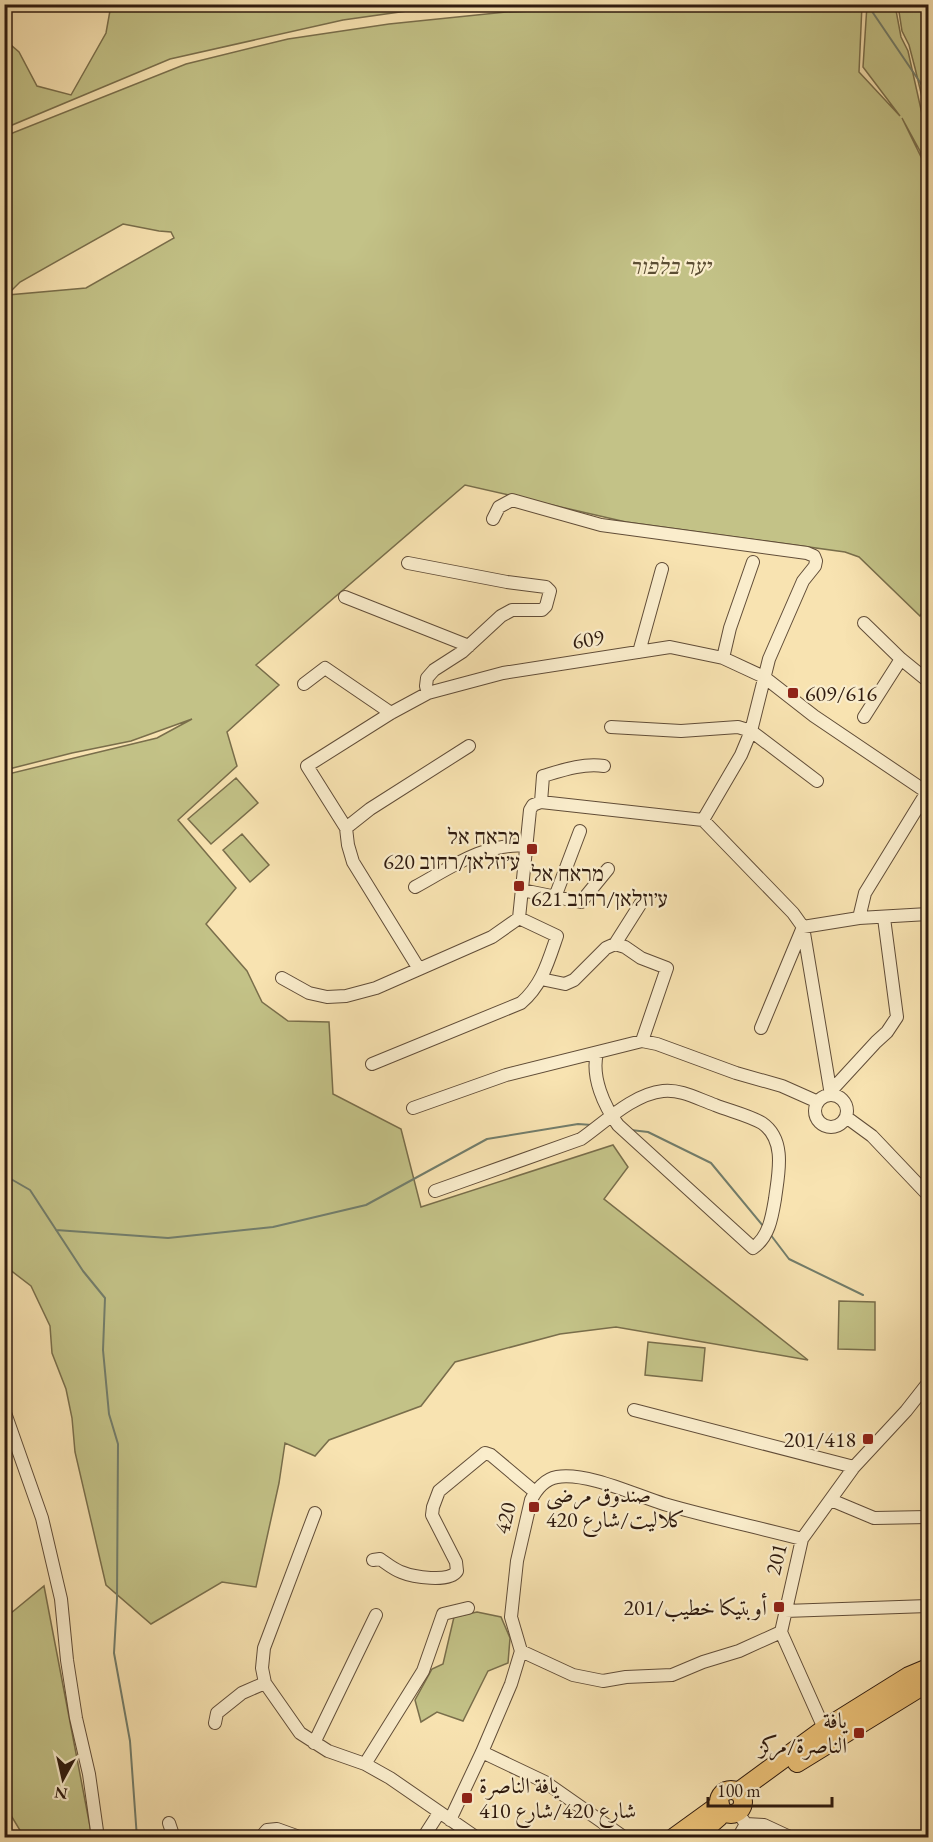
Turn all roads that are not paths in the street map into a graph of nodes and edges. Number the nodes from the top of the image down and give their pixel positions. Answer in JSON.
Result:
{"nodes":[{"id":1,"x":493,"y":519,"type":"dead end"},
{"id":2,"x":753,"y":562,"type":"dead end"},
{"id":3,"x":408,"y":563,"type":"dead end"},
{"id":4,"x":662,"y":569,"type":"dead end"},
{"id":5,"x":345,"y":597,"type":"dead end"},
{"id":6,"x":864,"y":623,"type":"dead end"},
{"id":7,"x":469,"y":646,"type":"junction"},
{"id":8,"x":639,"y":652,"type":"junction"},
{"id":9,"x":723,"y":658,"type":"junction"},
{"id":10,"x":901,"y":659,"type":"junction"},
{"id":11,"x":764,"y":677,"type":"junction"},
{"id":12,"x":928,"y":681,"type":"edge"},
{"id":13,"x":304,"y":684,"type":"dead end"},
{"id":14,"x":428,"y":693,"type":"junction"},
{"id":15,"x":392,"y":713,"type":"junction"},
{"id":16,"x":864,"y":717,"type":"dead end"},
{"id":17,"x":611,"y":727,"type":"dead end"},
{"id":18,"x":751,"y":730,"type":"junction"},
{"id":19,"x":469,"y":746,"type":"dead end"},
{"id":20,"x":604,"y":766,"type":"dead end"},
{"id":21,"x":817,"y":781,"type":"dead end"},
{"id":22,"x":928,"y":792,"type":"edge"},
{"id":23,"x":541,"y":802,"type":"junction"},
{"id":24,"x":703,"y":820,"type":"junction"},
{"id":25,"x":346,"y":828,"type":"junction"},
{"id":26,"x":580,"y":831,"type":"dead end"},
{"id":27,"x":526,"y":846,"type":"junction"},
{"id":28,"x":608,"y":869,"type":"dead end"},
{"id":29,"x":415,"y":886,"type":"dead end"},
{"id":30,"x":522,"y":890,"type":"junction"},
{"id":31,"x":555,"y":897,"type":"junction"},
{"id":32,"x":641,"y":903,"type":"dead end"},
{"id":33,"x":928,"y":914,"type":"edge"},
{"id":34,"x":519,"y":918,"type":"junction"},
{"id":35,"x":859,"y":918,"type":"junction"},
{"id":36,"x":884,"y":918,"type":"junction"},
{"id":37,"x":802,"y":927,"type":"junction"},
{"id":38,"x":615,"y":944,"type":"junction"},
{"id":39,"x":419,"y":969,"type":"junction"},
{"id":40,"x":282,"y":978,"type":"dead end"},
{"id":41,"x":541,"y":979,"type":"junction"},
{"id":42,"x":761,"y":1028,"type":"dead end"},
{"id":43,"x":642,"y":1041,"type":"junction"},
{"id":44,"x":597,"y":1053,"type":"junction"},
{"id":45,"x":372,"y":1064,"type":"dead end"},
{"id":46,"x":830,"y":1094,"type":"junction"},
{"id":47,"x":818,"y":1102,"type":"junction"},
{"id":48,"x":413,"y":1108,"type":"dead end"},
{"id":49,"x":610,"y":1115,"type":"junction"},
{"id":50,"x":846,"y":1117,"type":"junction"},
{"id":51,"x":435,"y":1191,"type":"dead end"},
{"id":52,"x":928,"y":1194,"type":"edge"},
{"id":53,"x":928,"y":1383,"type":"edge"},
{"id":54,"x":4,"y":1410,"type":"edge"},
{"id":55,"x":634,"y":1410,"type":"dead end"},
{"id":56,"x":854,"y":1467,"type":"junction"},
{"id":57,"x":535,"y":1492,"type":"junction"},
{"id":58,"x":831,"y":1500,"type":"junction"},
{"id":59,"x":315,"y":1513,"type":"dead end"},
{"id":60,"x":928,"y":1517,"type":"edge"},
{"id":61,"x":802,"y":1539,"type":"junction"},
{"id":62,"x":373,"y":1560,"type":"dead end"},
{"id":63,"x":928,"y":1606,"type":"edge"},
{"id":64,"x":468,"y":1608,"type":"dead end"},
{"id":65,"x":785,"y":1611,"type":"junction"},
{"id":66,"x":376,"y":1614,"type":"dead end"},
{"id":67,"x":781,"y":1632,"type":"junction"},
{"id":68,"x":521,"y":1651,"type":"junction"},
{"id":69,"x":928,"y":1668,"type":"edge"},
{"id":70,"x":265,"y":1683,"type":"junction"},
{"id":71,"x":928,"y":1684,"type":"edge"},
{"id":72,"x":214,"y":1723,"type":"dead end"},
{"id":73,"x":827,"y":1736,"type":"junction"},
{"id":74,"x":314,"y":1743,"type":"junction"},
{"id":75,"x":482,"y":1752,"type":"junction"},
{"id":76,"x":365,"y":1764,"type":"junction"},
{"id":77,"x":735,"y":1807,"type":"junction"},
{"id":78,"x":444,"y":1816,"type":"junction"},
{"id":79,"x":169,"y":1823,"type":"dead end"},
{"id":80,"x":672,"y":1837,"type":"edge"},
{"id":81,"x":98,"y":1838,"type":"edge"},
{"id":82,"x":174,"y":1838,"type":"edge"},
{"id":83,"x":261,"y":1838,"type":"edge"},
{"id":84,"x":302,"y":1838,"type":"edge"},
{"id":85,"x":423,"y":1838,"type":"edge"},
{"id":86,"x":477,"y":1838,"type":"edge"},
{"id":87,"x":625,"y":1838,"type":"edge"},
{"id":88,"x":695,"y":1838,"type":"edge"},
{"id":89,"x":738,"y":1838,"type":"edge"},
{"id":90,"x":792,"y":1838,"type":"edge"}],
"edges":[{"from":1,"to":11,"type":"street"},
{"from":2,"to":9,"type":"street"},
{"from":3,"to":7,"type":"street"},
{"from":4,"to":8,"type":"street"},
{"from":5,"to":7,"type":"street"},
{"from":6,"to":10,"type":"street"},
{"from":7,"to":14,"type":"street"},
{"from":8,"to":9,"type":"street","name":"609"},
{"from":8,"to":14,"type":"street","name":"609"},
{"from":9,"to":11,"type":"street","name":"609"},
{"from":10,"to":12,"type":"street"},
{"from":10,"to":16,"type":"street"},
{"from":11,"to":18,"type":"street"},
{"from":11,"to":22,"type":"street","name":"609"},
{"from":13,"to":15,"type":"street"},
{"from":14,"to":15,"type":"street","name":"609"},
{"from":15,"to":25,"type":"street","name":"609"},
{"from":17,"to":18,"type":"street"},
{"from":18,"to":21,"type":"street"},
{"from":18,"to":24,"type":"street"},
{"from":19,"to":25,"type":"street"},
{"from":20,"to":23,"type":"street"},
{"from":22,"to":35,"type":"street"},
{"from":23,"to":24,"type":"street"},
{"from":23,"to":27,"type":"street"},
{"from":24,"to":37,"type":"street"},
{"from":25,"to":39,"type":"street"},
{"from":26,"to":31,"type":"street"},
{"from":27,"to":29,"type":"street"},
{"from":27,"to":30,"type":"street"},
{"from":28,"to":31,"type":"street"},
{"from":30,"to":31,"type":"street"},
{"from":30,"to":34,"type":"street"},
{"from":32,"to":38,"type":"street"},
{"from":33,"to":36,"type":"street"},
{"from":34,"to":39,"type":"street"},
{"from":34,"to":41,"type":"street"},
{"from":35,"to":36,"type":"street"},
{"from":35,"to":37,"type":"street"},
{"from":36,"to":46,"type":"street"},
{"from":37,"to":42,"type":"street"},
{"from":37,"to":46,"type":"street"},
{"from":38,"to":41,"type":"street"},
{"from":38,"to":43,"type":"street"},
{"from":39,"to":40,"type":"street"},
{"from":41,"to":45,"type":"street"},
{"from":43,"to":44,"type":"street"},
{"from":43,"to":47,"type":"street"},
{"from":44,"to":48,"type":"street"},
{"from":44,"to":49,"type":"street"},
{"from":46,"to":47,"type":"street"},
{"from":46,"to":50,"type":"street"},
{"from":47,"to":50,"type":"street"},
{"from":49,"to":49,"type":"street"},
{"from":49,"to":51,"type":"street"},
{"from":50,"to":52,"type":"street"},
{"from":53,"to":56,"type":"street","name":"201"},
{"from":54,"to":81,"type":"street"},
{"from":55,"to":56,"type":"street"},
{"from":56,"to":58,"type":"street","name":"201"},
{"from":57,"to":61,"type":"street","name":"420"},
{"from":57,"to":62,"type":"street"},
{"from":57,"to":68,"type":"street","name":"420"},
{"from":58,"to":60,"type":"street"},
{"from":58,"to":61,"type":"street","name":"201"},
{"from":59,"to":70,"type":"street"},
{"from":61,"to":65,"type":"street","name":"201"},
{"from":63,"to":65,"type":"street"},
{"from":64,"to":76,"type":"street"},
{"from":65,"to":67,"type":"street","name":"201"},
{"from":66,"to":74,"type":"street"},
{"from":67,"to":68,"type":"street"},
{"from":67,"to":73,"type":"street"},
{"from":68,"to":75,"type":"street"},
{"from":69,"to":73,"type":"highway"},
{"from":70,"to":72,"type":"street"},
{"from":70,"to":74,"type":"street"},
{"from":71,"to":73,"type":"highway"},
{"from":73,"to":77,"type":"highway"},
{"from":74,"to":76,"type":"street"},
{"from":75,"to":78,"type":"street"},
{"from":75,"to":87,"type":"street"},
{"from":76,"to":78,"type":"street"},
{"from":77,"to":80,"type":"highway"},
{"from":77,"to":88,"type":"highway"},
{"from":77,"to":89,"type":"street"},
{"from":77,"to":90,"type":"street"},
{"from":78,"to":85,"type":"street"},
{"from":78,"to":86,"type":"street"},
{"from":79,"to":82,"type":"street"},
{"from":83,"to":84,"type":"street"}]}
